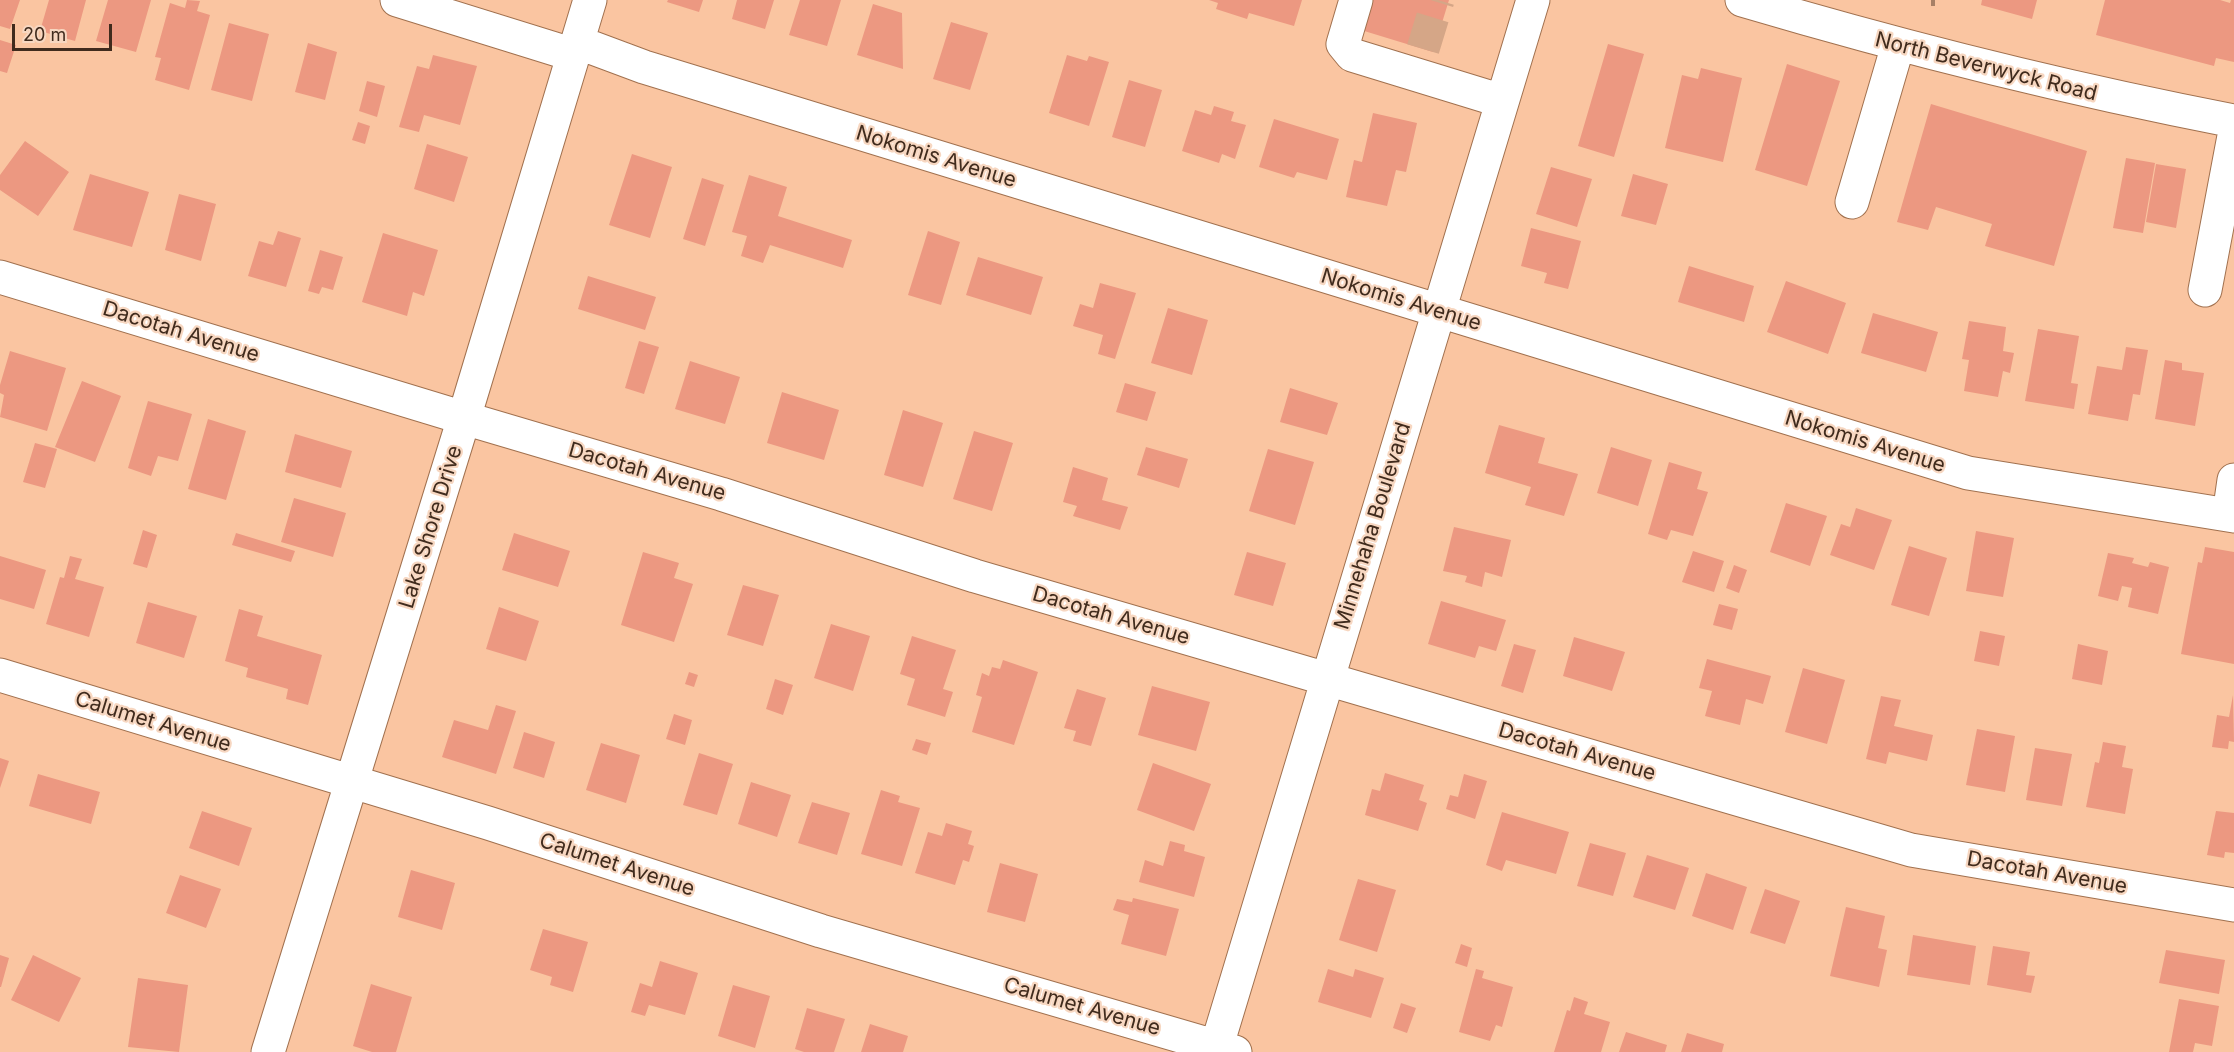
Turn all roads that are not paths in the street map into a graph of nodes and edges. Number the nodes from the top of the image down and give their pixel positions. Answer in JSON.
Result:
{"nodes":[{"id":1,"x":396,"y":0,"type":"edge"},
{"id":2,"x":590,"y":0,"type":"edge"},
{"id":3,"x":1356,"y":0,"type":"edge"},
{"id":4,"x":1533,"y":0,"type":"edge"},
{"id":5,"x":1742,"y":0,"type":"edge"},
{"id":6,"x":1898,"y":45,"type":"junction"},
{"id":7,"x":575,"y":49,"type":"junction"},
{"id":8,"x":1502,"y":101,"type":"junction"},
{"id":9,"x":2234,"y":121,"type":"edge"},
{"id":10,"x":2234,"y":136,"type":"edge"},
{"id":11,"x":1852,"y":202,"type":"dead end"},
{"id":12,"x":0,"y":277,"type":"edge"},
{"id":13,"x":2205,"y":290,"type":"dead end"},
{"id":14,"x":1438,"y":311,"type":"junction"},
{"id":15,"x":464,"y":418,"type":"junction"},
{"id":16,"x":2234,"y":480,"type":"edge"},
{"id":17,"x":2231,"y":516,"type":"edge"},
{"id":18,"x":0,"y":675,"type":"edge"},
{"id":19,"x":1326,"y":679,"type":"junction"},
{"id":20,"x":352,"y":782,"type":"junction"},
{"id":21,"x":2234,"y":905,"type":"edge"},
{"id":22,"x":1222,"y":1050,"type":"edge"},
{"id":23,"x":268,"y":1052,"type":"edge"}],
"edges":[{"from":1,"to":7,"type":"street","name":"Nokomis Avenue"},
{"from":2,"to":7,"type":"street","name":"Lake Shore Drive"},
{"from":3,"to":8,"type":"street"},
{"from":4,"to":8,"type":"street","name":"Minnehaha Boulevard"},
{"from":5,"to":6,"type":"street","name":"North Beverwyck Road"},
{"from":6,"to":9,"type":"street","name":"North Beverwyck Road"},
{"from":6,"to":11,"type":"street"},
{"from":7,"to":14,"type":"street","name":"Nokomis Avenue"},
{"from":7,"to":15,"type":"street","name":"Lake Shore Drive"},
{"from":8,"to":14,"type":"street","name":"Minnehaha Boulevard"},
{"from":10,"to":13,"type":"street"},
{"from":12,"to":15,"type":"street","name":"Dacotah Avenue"},
{"from":14,"to":17,"type":"street","name":"Nokomis Avenue"},
{"from":14,"to":19,"type":"street","name":"Minnehaha Boulevard"},
{"from":15,"to":19,"type":"street","name":"Dacotah Avenue"},
{"from":15,"to":20,"type":"street","name":"Lake Shore Drive"},
{"from":16,"to":17,"type":"street"},
{"from":18,"to":20,"type":"street","name":"Calumet Avenue"},
{"from":19,"to":21,"type":"street","name":"Dacotah Avenue"},
{"from":19,"to":22,"type":"street","name":"Minnehaha Boulevard"},
{"from":20,"to":22,"type":"street","name":"Calumet Avenue"},
{"from":20,"to":23,"type":"street","name":"Lake Shore Drive"}]}
